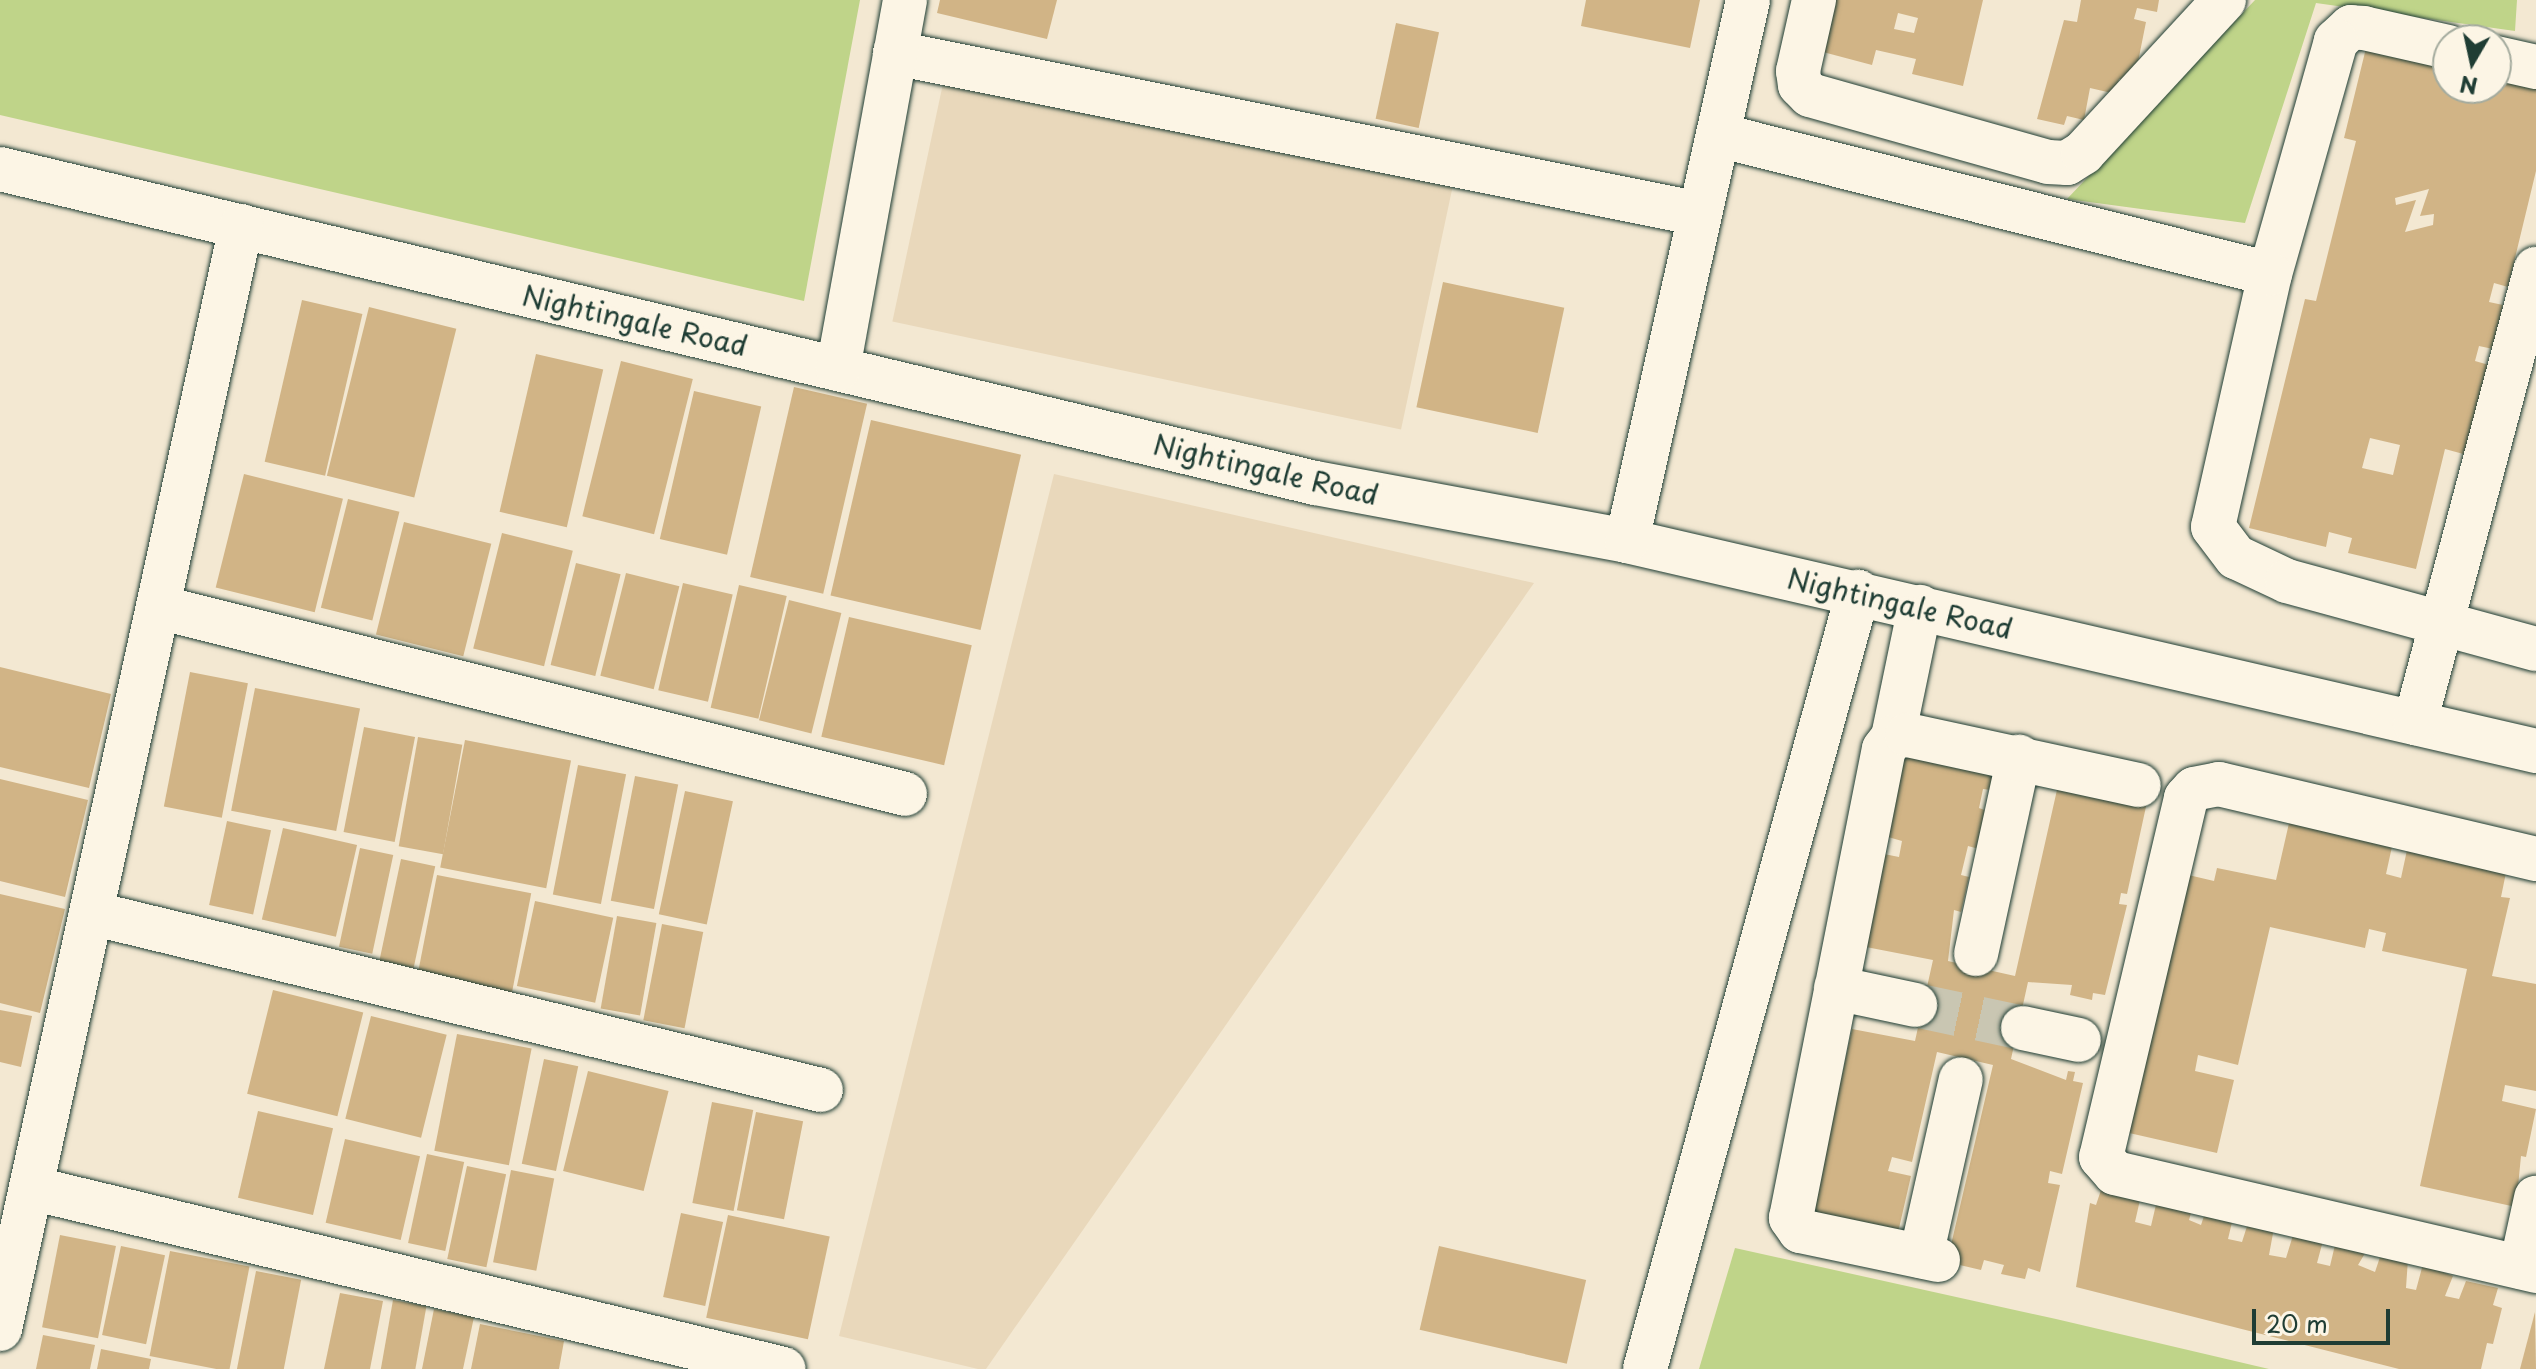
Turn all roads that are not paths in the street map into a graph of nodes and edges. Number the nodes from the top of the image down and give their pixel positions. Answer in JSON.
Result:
{"nodes":[{"id":1,"x":905,"y":0,"type":"edge"},
{"id":2,"x":1748,"y":0,"type":"edge"},
{"id":3,"x":1814,"y":0,"type":"edge"},
{"id":4,"x":2224,"y":0,"type":"edge"},
{"id":5,"x":2432,"y":43,"type":"edge"},
{"id":6,"x":895,"y":53,"type":"junction"},
{"id":7,"x":2512,"y":62,"type":"edge"},
{"id":8,"x":2536,"y":67,"type":"edge"},
{"id":9,"x":1718,"y":135,"type":"junction"},
{"id":10,"x":0,"y":169,"type":"edge"},
{"id":11,"x":1700,"y":214,"type":"junction"},
{"id":12,"x":241,"y":226,"type":"junction"},
{"id":13,"x":2536,"y":269,"type":"edge"},
{"id":14,"x":2270,"y":274,"type":"junction"},
{"id":15,"x":838,"y":369,"type":"junction"},
{"id":16,"x":1627,"y":541,"type":"junction"},
{"id":17,"x":1858,"y":592,"type":"junction"},
{"id":18,"x":158,"y":607,"type":"junction"},
{"id":19,"x":1920,"y":607,"type":"junction"},
{"id":20,"x":2442,"y":623,"type":"junction"},
{"id":21,"x":2536,"y":649,"type":"edge"},
{"id":22,"x":2415,"y":723,"type":"junction"},
{"id":23,"x":1893,"y":737,"type":"junction"},
{"id":24,"x":2536,"y":751,"type":"edge"},
{"id":25,"x":2019,"y":757,"type":"junction"},
{"id":26,"x":2139,"y":785,"type":"dead end"},
{"id":27,"x":905,"y":794,"type":"dead end"},
{"id":28,"x":2536,"y":859,"type":"edge"},
{"id":29,"x":91,"y":913,"type":"junction"},
{"id":30,"x":1976,"y":954,"type":"dead end"},
{"id":31,"x":1836,"y":988,"type":"junction"},
{"id":32,"x":1915,"y":1005,"type":"tunnel mouth"},
{"id":33,"x":2023,"y":1028,"type":"tunnel mouth"},
{"id":34,"x":2079,"y":1040,"type":"dead end"},
{"id":35,"x":1961,"y":1079,"type":"dead end"},
{"id":36,"x":821,"y":1090,"type":"dead end"},
{"id":37,"x":31,"y":1188,"type":"junction"},
{"id":38,"x":2536,"y":1198,"type":"edge"},
{"id":39,"x":2528,"y":1269,"type":"edge"},
{"id":40,"x":0,"y":1329,"type":"edge"},
{"id":41,"x":784,"y":1369,"type":"edge"},
{"id":42,"x":1645,"y":1369,"type":"edge"}],
"edges":[{"from":1,"to":6,"type":"street"},
{"from":2,"to":9,"type":"street"},
{"from":3,"to":4,"type":"street"},
{"from":5,"to":14,"type":"street"},
{"from":6,"to":11,"type":"street"},
{"from":6,"to":15,"type":"street"},
{"from":7,"to":8,"type":"street"},
{"from":9,"to":11,"type":"street"},
{"from":9,"to":14,"type":"street"},
{"from":10,"to":12,"type":"street","name":"Nightingale Road"},
{"from":11,"to":16,"type":"street"},
{"from":12,"to":15,"type":"street","name":"Nightingale Road"},
{"from":12,"to":18,"type":"street"},
{"from":13,"to":20,"type":"street"},
{"from":14,"to":20,"type":"street"},
{"from":15,"to":16,"type":"street","name":"Nightingale Road"},
{"from":16,"to":17,"type":"street","name":"Nightingale Road"},
{"from":17,"to":19,"type":"street","name":"Nightingale Road"},
{"from":17,"to":42,"type":"street"},
{"from":18,"to":27,"type":"street"},
{"from":18,"to":29,"type":"street"},
{"from":19,"to":22,"type":"street","name":"Nightingale Road"},
{"from":19,"to":23,"type":"street"},
{"from":20,"to":21,"type":"street"},
{"from":20,"to":22,"type":"street"},
{"from":22,"to":24,"type":"street","name":"Nightingale Road"},
{"from":23,"to":25,"type":"street"},
{"from":23,"to":31,"type":"street"},
{"from":25,"to":26,"type":"street"},
{"from":25,"to":30,"type":"street"},
{"from":28,"to":39,"type":"street"},
{"from":29,"to":36,"type":"street"},
{"from":29,"to":37,"type":"street"},
{"from":31,"to":32,"type":"street"},
{"from":31,"to":35,"type":"street"},
{"from":33,"to":34,"type":"street"},
{"from":37,"to":40,"type":"street"},
{"from":37,"to":41,"type":"street"},
{"from":38,"to":39,"type":"street"}]}
